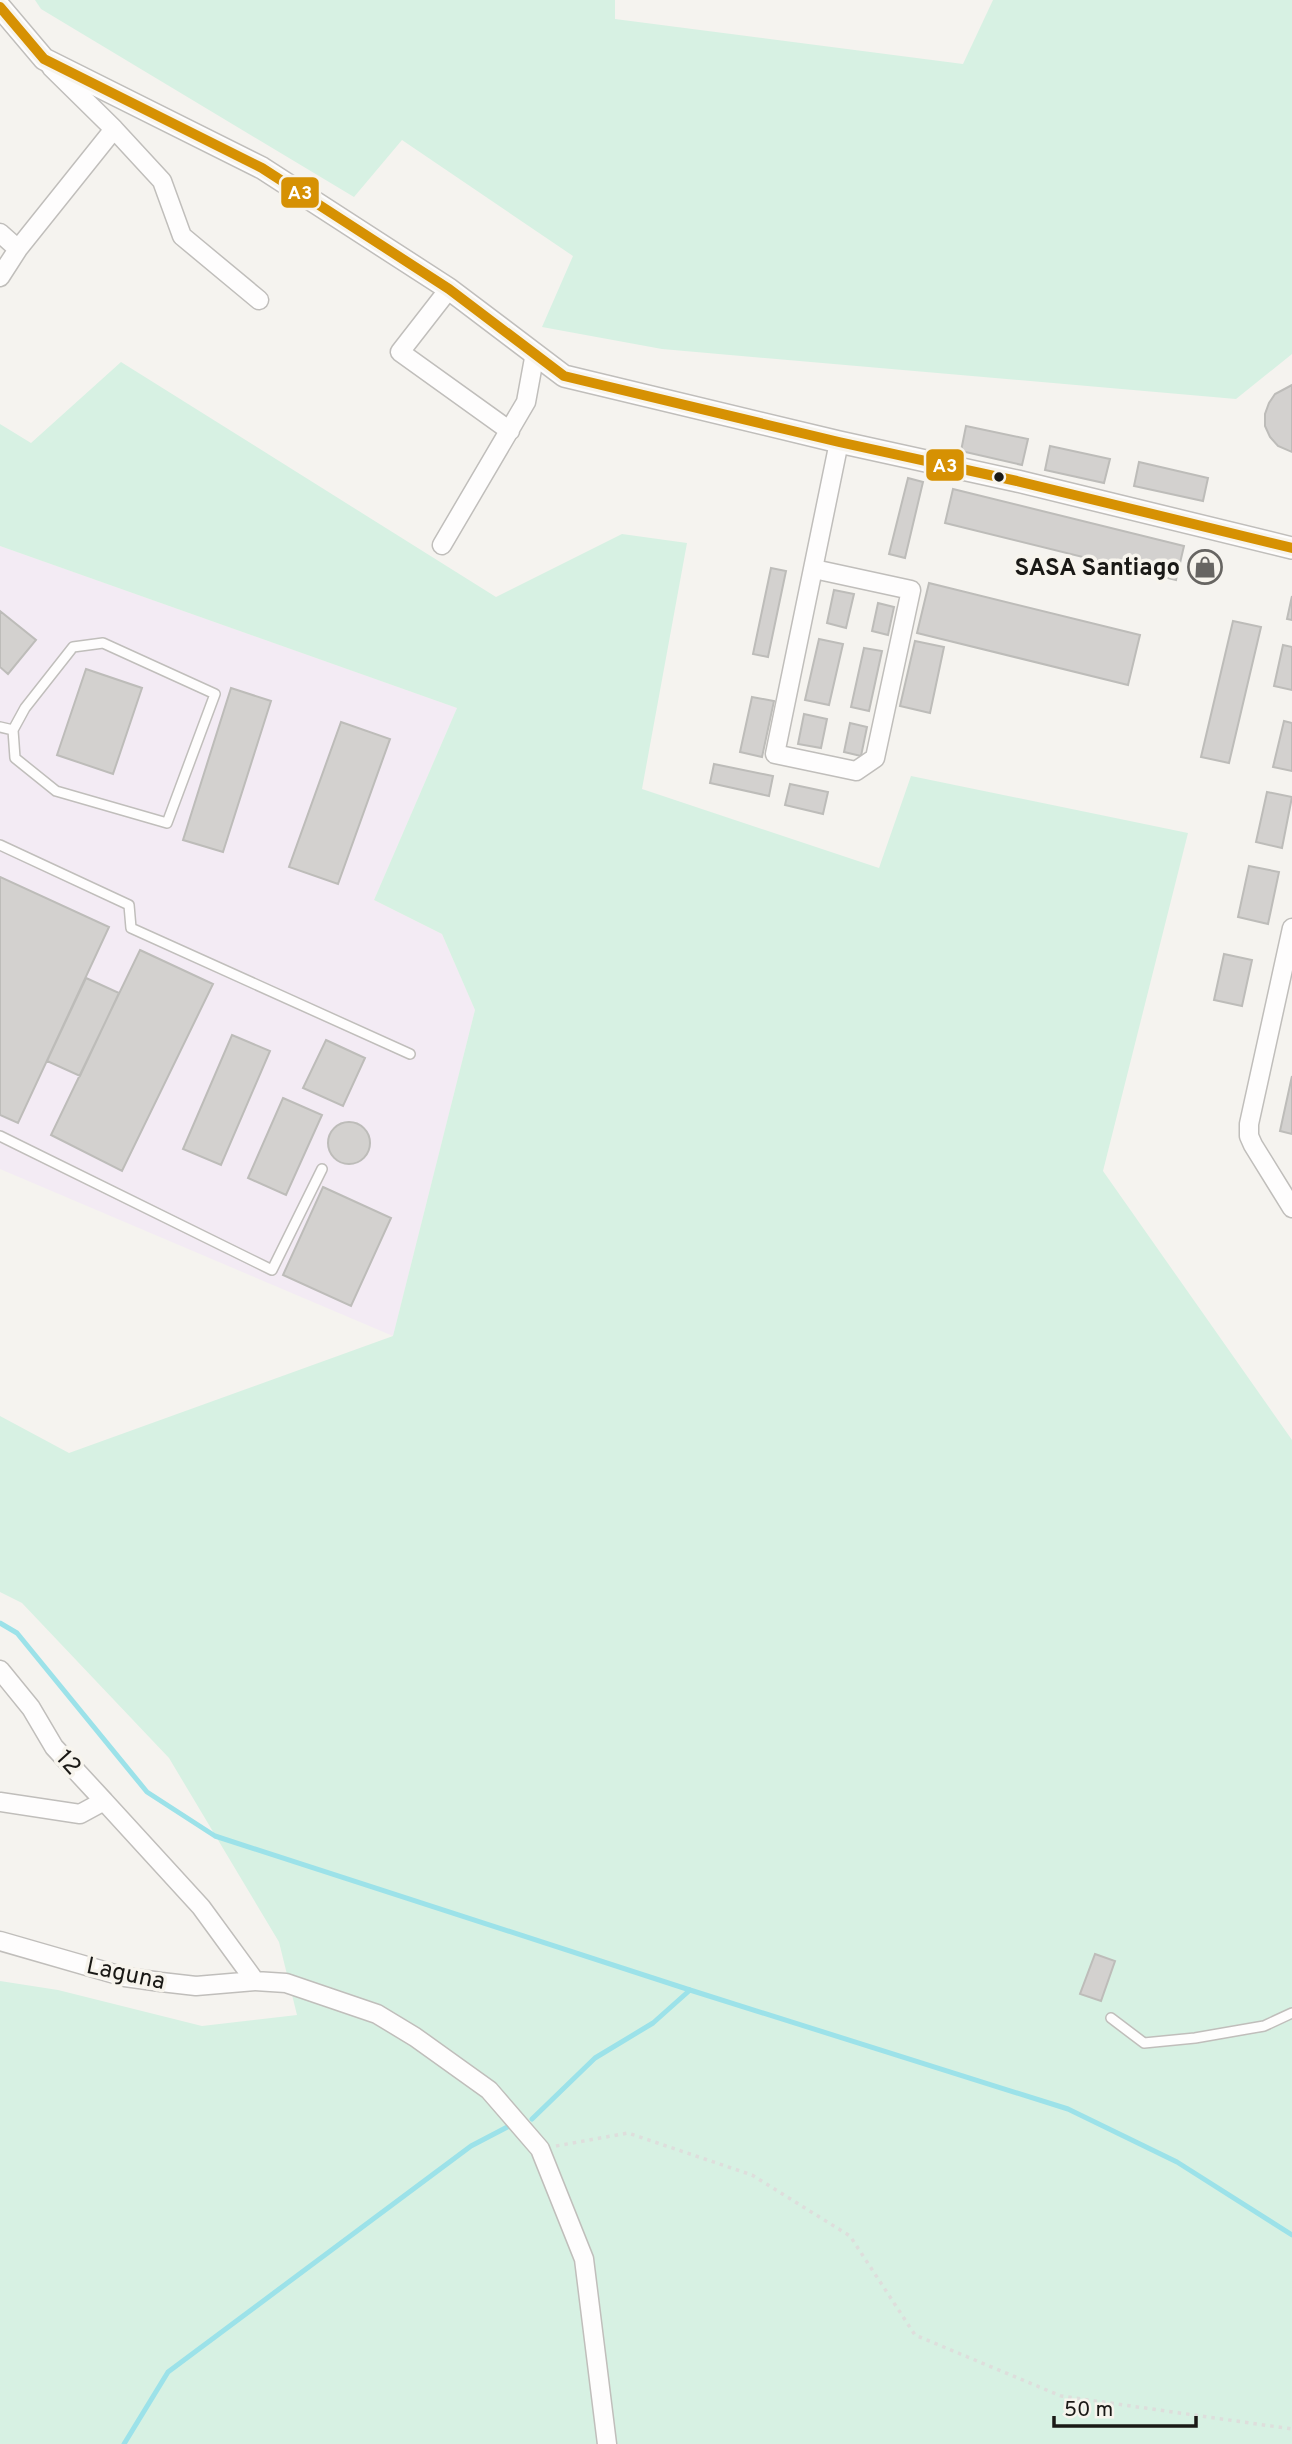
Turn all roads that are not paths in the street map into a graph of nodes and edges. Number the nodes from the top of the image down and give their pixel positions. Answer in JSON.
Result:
{"nodes":[{"id":1,"x":0,"y":7,"type":"edge"},
{"id":2,"x":44,"y":59,"type":"junction"},
{"id":3,"x":114,"y":128,"type":"junction"},
{"id":4,"x":0,"y":233,"type":"edge"},
{"id":5,"x":18,"y":249,"type":"junction"},
{"id":6,"x":0,"y":277,"type":"edge"},
{"id":7,"x":449,"y":289,"type":"junction"},
{"id":8,"x":259,"y":300,"type":"dead end"},
{"id":9,"x":535,"y":353,"type":"junction"},
{"id":10,"x":510,"y":431,"type":"junction"},
{"id":11,"x":839,"y":442,"type":"junction"},
{"id":12,"x":442,"y":545,"type":"dead end"},
{"id":13,"x":1292,"y":548,"type":"edge"},
{"id":14,"x":814,"y":569,"type":"junction"},
{"id":15,"x":0,"y":726,"type":"edge"},
{"id":16,"x":13,"y":730,"type":"junction"},
{"id":17,"x":0,"y":845,"type":"edge"},
{"id":18,"x":1292,"y":928,"type":"edge"},
{"id":19,"x":410,"y":1054,"type":"dead end"},
{"id":20,"x":0,"y":1136,"type":"edge"},
{"id":21,"x":322,"y":1168,"type":"dead end"},
{"id":22,"x":1292,"y":1208,"type":"edge"},
{"id":23,"x":0,"y":1670,"type":"edge"},
{"id":24,"x":104,"y":1801,"type":"junction"},
{"id":25,"x":0,"y":1802,"type":"edge"},
{"id":26,"x":0,"y":1941,"type":"edge"},
{"id":27,"x":255,"y":1981,"type":"junction"},
{"id":28,"x":1292,"y":2013,"type":"edge"},
{"id":29,"x":1111,"y":2018,"type":"dead end"},
{"id":30,"x":607,"y":2444,"type":"edge"}],
"edges":[{"from":1,"to":2,"type":"street"},
{"from":2,"to":3,"type":"street"},
{"from":2,"to":7,"type":"street"},
{"from":3,"to":5,"type":"street"},
{"from":3,"to":8,"type":"street"},
{"from":4,"to":5,"type":"street"},
{"from":5,"to":6,"type":"street"},
{"from":7,"to":9,"type":"street"},
{"from":7,"to":10,"type":"street"},
{"from":9,"to":10,"type":"street"},
{"from":9,"to":11,"type":"street"},
{"from":10,"to":12,"type":"street"},
{"from":11,"to":13,"type":"street"},
{"from":11,"to":14,"type":"street"},
{"from":14,"to":14,"type":"street"},
{"from":15,"to":16,"type":"lane"},
{"from":16,"to":16,"type":"lane"},
{"from":17,"to":19,"type":"lane"},
{"from":18,"to":22,"type":"street"},
{"from":20,"to":21,"type":"lane"},
{"from":23,"to":24,"type":"street","name":"12"},
{"from":24,"to":25,"type":"street","name":"12"},
{"from":24,"to":27,"type":"street"},
{"from":26,"to":27,"type":"street","name":"Laguna"},
{"from":27,"to":30,"type":"street","name":"Laguna"},
{"from":28,"to":29,"type":"lane"}]}
